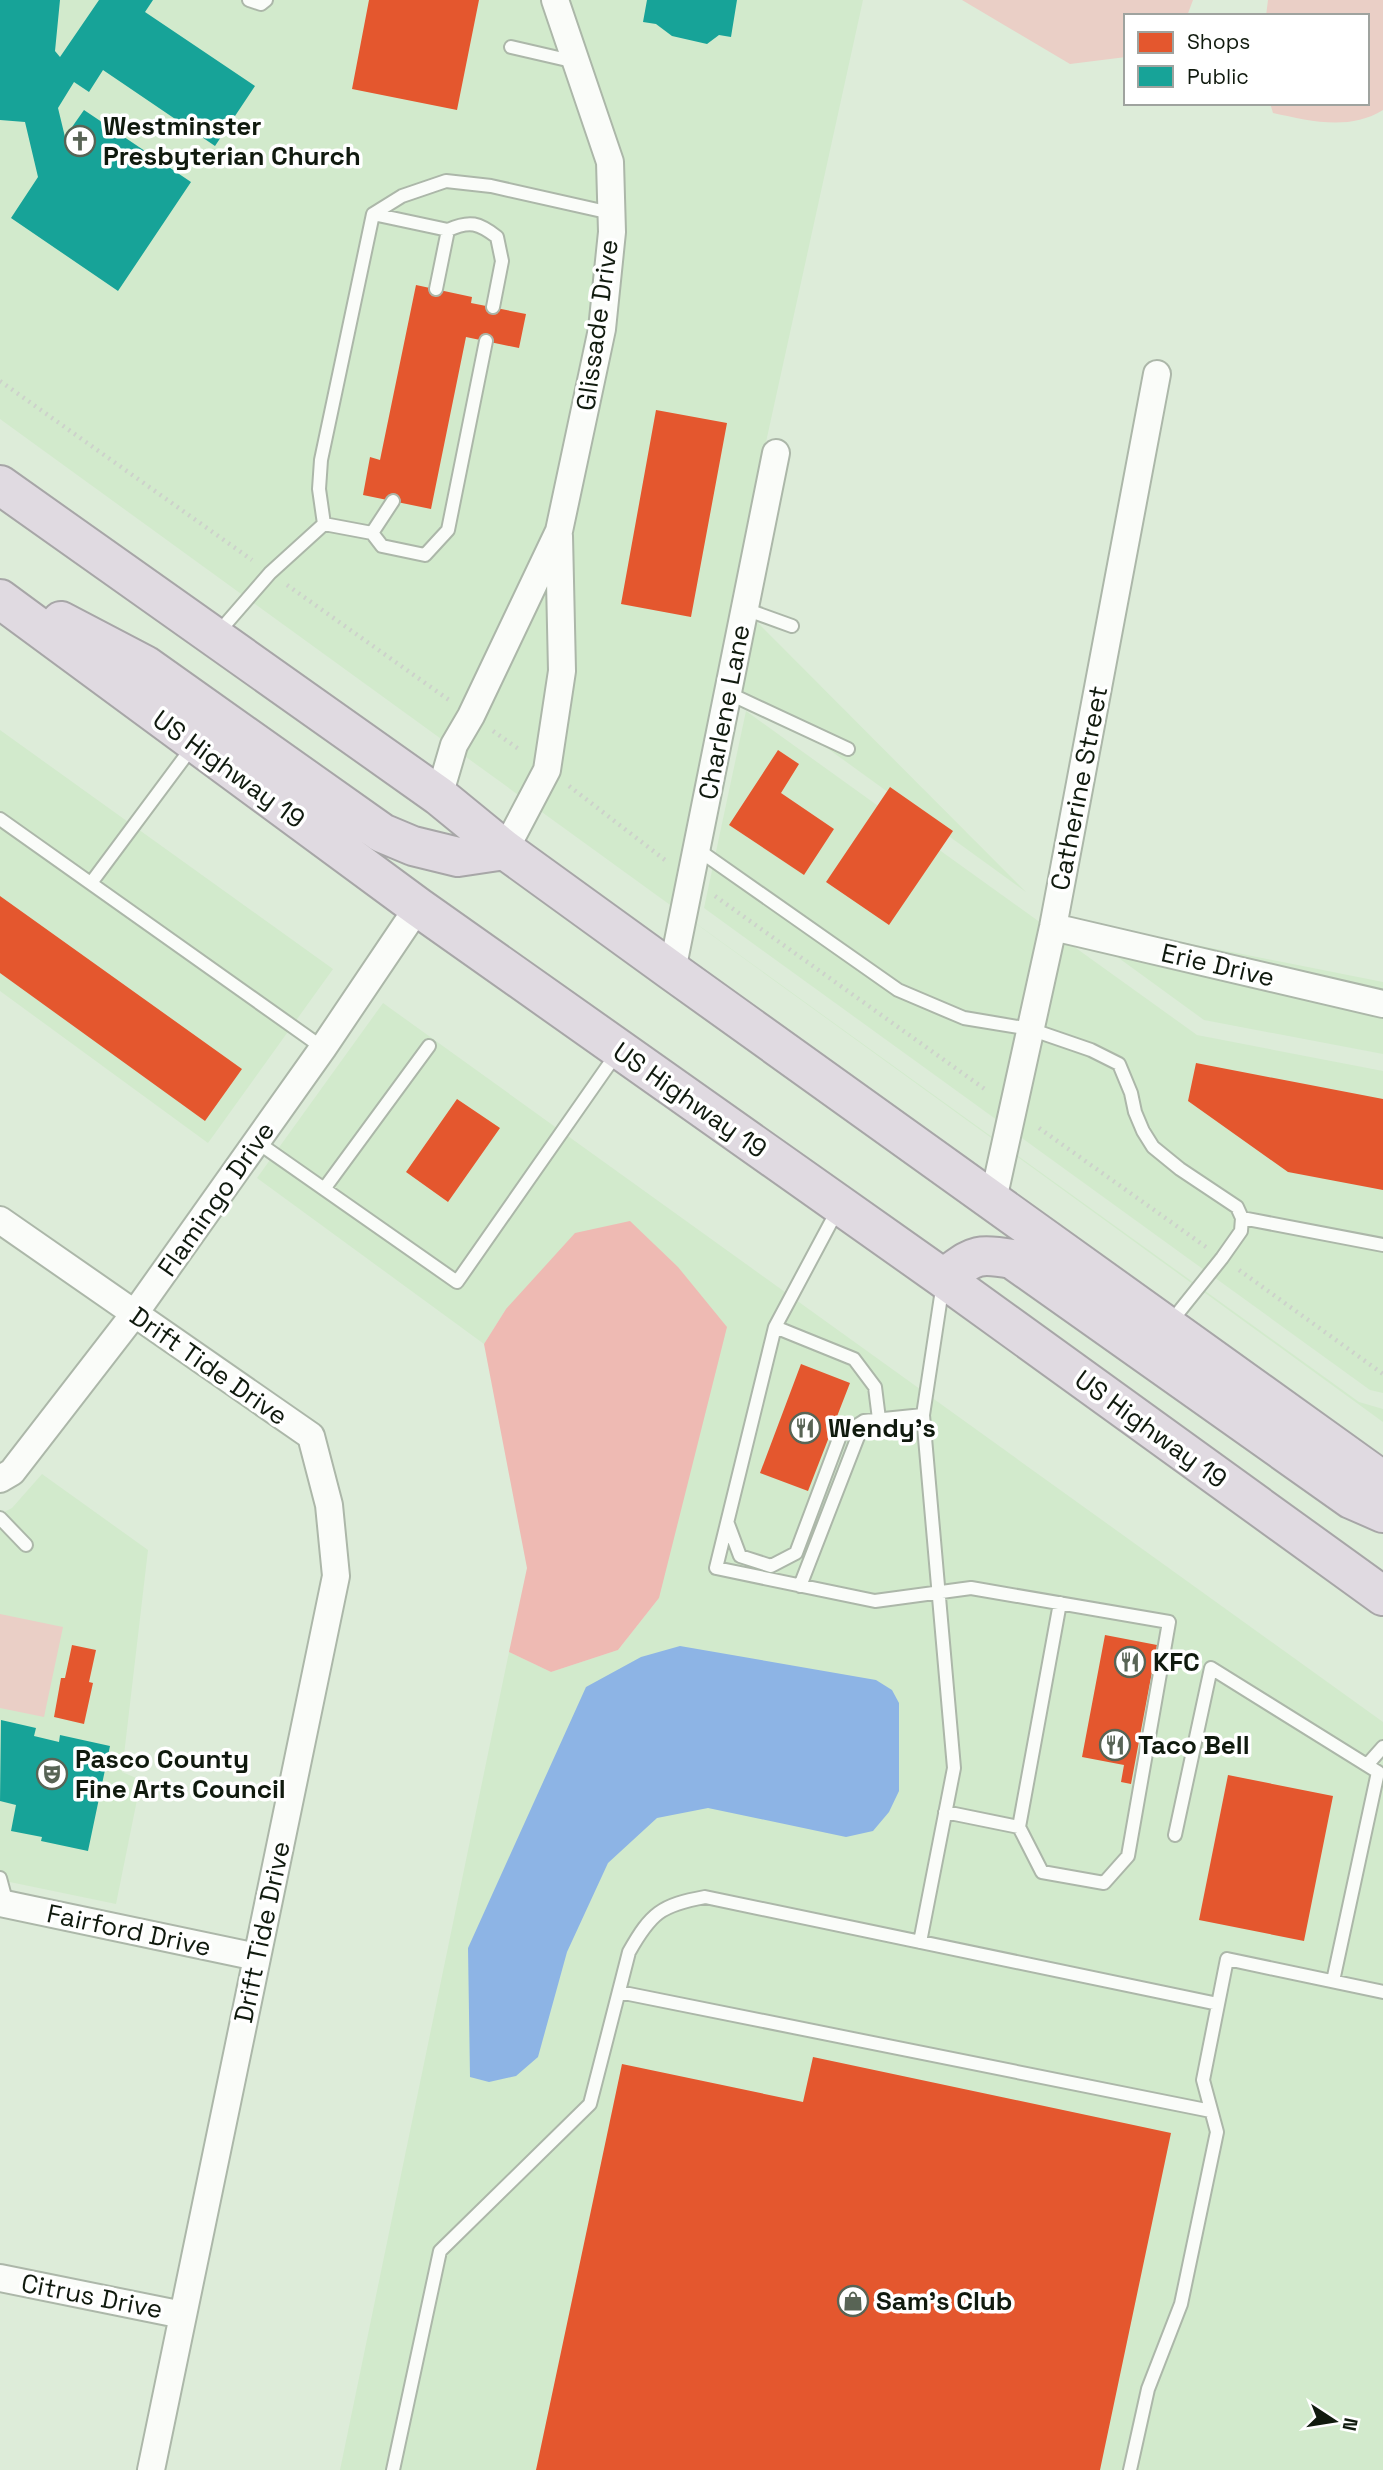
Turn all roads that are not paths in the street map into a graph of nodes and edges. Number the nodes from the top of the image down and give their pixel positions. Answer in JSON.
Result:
{"nodes":[{"id":1,"x":249,"y":0,"type":"edge"},
{"id":2,"x":266,"y":0,"type":"edge"},
{"id":3,"x":555,"y":0,"type":"edge"},
{"id":4,"x":510,"y":47,"type":"dead end"},
{"id":5,"x":576,"y":62,"type":"junction"},
{"id":6,"x":611,"y":213,"type":"junction"},
{"id":7,"x":373,"y":214,"type":"junction"},
{"id":8,"x":448,"y":230,"type":"junction"},
{"id":9,"x":436,"y":289,"type":"dead end"},
{"id":10,"x":493,"y":307,"type":"dead end"},
{"id":11,"x":486,"y":341,"type":"dead end"},
{"id":12,"x":1157,"y":374,"type":"dead end"},
{"id":13,"x":776,"y":453,"type":"dead end"},
{"id":14,"x":0,"y":485,"type":"edge"},
{"id":15,"x":393,"y":501,"type":"dead end"},
{"id":16,"x":324,"y":524,"type":"junction"},
{"id":17,"x":559,"y":531,"type":"junction"},
{"id":18,"x":372,"y":533,"type":"junction"},
{"id":19,"x":0,"y":589,"type":"edge"},
{"id":20,"x":0,"y":599,"type":"edge"},
{"id":21,"x":745,"y":609,"type":"junction"},
{"id":22,"x":792,"y":626,"type":"dead end"},
{"id":23,"x":214,"y":637,"type":"junction"},
{"id":24,"x":728,"y":692,"type":"junction"},
{"id":25,"x":194,"y":744,"type":"junction"},
{"id":26,"x":848,"y":749,"type":"dead end"},
{"id":27,"x":439,"y":796,"type":"junction"},
{"id":28,"x":0,"y":819,"type":"edge"},
{"id":29,"x":696,"y":849,"type":"junction"},
{"id":30,"x":505,"y":850,"type":"junction"},
{"id":31,"x":91,"y":883,"type":"junction"},
{"id":32,"x":418,"y":907,"type":"junction"},
{"id":33,"x":1053,"y":927,"type":"junction"},
{"id":34,"x":672,"y":971,"type":"junction"},
{"id":35,"x":1383,"y":1004,"type":"edge"},
{"id":36,"x":1030,"y":1029,"type":"junction"},
{"id":37,"x":429,"y":1046,"type":"dead end"},
{"id":38,"x":323,"y":1048,"type":"junction"},
{"id":39,"x":619,"y":1050,"type":"junction"},
{"id":40,"x":257,"y":1142,"type":"junction"},
{"id":41,"x":324,"y":1189,"type":"junction"},
{"id":42,"x":993,"y":1200,"type":"junction"},
{"id":43,"x":840,"y":1205,"type":"junction"},
{"id":44,"x":1242,"y":1218,"type":"junction"},
{"id":45,"x":0,"y":1220,"type":"edge"},
{"id":46,"x":1383,"y":1245,"type":"edge"},
{"id":47,"x":943,"y":1278,"type":"junction"},
{"id":48,"x":135,"y":1313,"type":"junction"},
{"id":49,"x":1168,"y":1326,"type":"junction"},
{"id":50,"x":775,"y":1327,"type":"junction"},
{"id":51,"x":923,"y":1415,"type":"junction"},
{"id":52,"x":879,"y":1419,"type":"junction"},
{"id":53,"x":864,"y":1420,"type":"junction"},
{"id":54,"x":0,"y":1479,"type":"edge"},
{"id":55,"x":1382,"y":1485,"type":"edge"},
{"id":56,"x":0,"y":1518,"type":"edge"},
{"id":57,"x":727,"y":1523,"type":"junction"},
{"id":58,"x":26,"y":1545,"type":"dead end"},
{"id":59,"x":800,"y":1586,"type":"junction"},
{"id":60,"x":939,"y":1592,"type":"junction"},
{"id":61,"x":1383,"y":1596,"type":"edge"},
{"id":62,"x":1060,"y":1603,"type":"junction"},
{"id":63,"x":1383,"y":1747,"type":"edge"},
{"id":64,"x":1367,"y":1765,"type":"junction"},
{"id":65,"x":945,"y":1812,"type":"junction"},
{"id":66,"x":1019,"y":1826,"type":"junction"},
{"id":67,"x":1175,"y":1835,"type":"dead end"},
{"id":68,"x":0,"y":1878,"type":"edge"},
{"id":69,"x":4,"y":1903,"type":"edge"},
{"id":70,"x":919,"y":1942,"type":"junction"},
{"id":71,"x":257,"y":1957,"type":"junction"},
{"id":72,"x":1333,"y":1981,"type":"junction"},
{"id":73,"x":619,"y":1992,"type":"junction"},
{"id":74,"x":1383,"y":1992,"type":"edge"},
{"id":75,"x":1218,"y":2004,"type":"junction"},
{"id":76,"x":1211,"y":2111,"type":"junction"},
{"id":77,"x":0,"y":2277,"type":"edge"},
{"id":78,"x":183,"y":2315,"type":"junction"},
{"id":79,"x":1135,"y":2469,"type":"edge"},
{"id":80,"x":151,"y":2470,"type":"edge"},
{"id":81,"x":393,"y":2470,"type":"edge"}],
"edges":[{"from":1,"to":2,"type":"lane"},
{"from":3,"to":5,"type":"street","name":"Glissade Drive"},
{"from":4,"to":5,"type":"lane"},
{"from":5,"to":6,"type":"street","name":"Glissade Drive"},
{"from":6,"to":7,"type":"lane"},
{"from":6,"to":17,"type":"street","name":"Glissade Drive"},
{"from":7,"to":8,"type":"lane"},
{"from":7,"to":16,"type":"lane"},
{"from":8,"to":9,"type":"lane"},
{"from":8,"to":10,"type":"lane"},
{"from":11,"to":18,"type":"lane"},
{"from":12,"to":33,"type":"street","name":"Catherine Street"},
{"from":13,"to":21,"type":"street","name":"Charlene Lane"},
{"from":14,"to":23,"type":"highway"},
{"from":15,"to":18,"type":"lane"},
{"from":16,"to":18,"type":"lane"},
{"from":16,"to":23,"type":"lane"},
{"from":17,"to":27,"type":"street","name":"Glissade Drive"},
{"from":17,"to":30,"type":"street","name":"Glissade Drive"},
{"from":19,"to":30,"type":"highway"},
{"from":20,"to":25,"type":"highway","name":"US Highway 19"},
{"from":21,"to":22,"type":"lane"},
{"from":21,"to":24,"type":"street","name":"Charlene Lane"},
{"from":23,"to":27,"type":"highway"},
{"from":24,"to":26,"type":"lane"},
{"from":24,"to":29,"type":"street","name":"Charlene Lane"},
{"from":25,"to":31,"type":"lane"},
{"from":25,"to":32,"type":"highway","name":"US Highway 19"},
{"from":27,"to":30,"type":"highway"},
{"from":28,"to":31,"type":"lane"},
{"from":29,"to":34,"type":"street","name":"Charlene Lane"},
{"from":29,"to":36,"type":"lane"},
{"from":30,"to":34,"type":"highway"},
{"from":31,"to":38,"type":"lane"},
{"from":32,"to":38,"type":"street","name":"Flamingo Drive"},
{"from":32,"to":39,"type":"highway","name":"US Highway 19"},
{"from":33,"to":35,"type":"street","name":"Erie Drive"},
{"from":33,"to":36,"type":"street","name":"Catherine Street"},
{"from":34,"to":42,"type":"highway"},
{"from":36,"to":42,"type":"street","name":"Catherine Street"},
{"from":36,"to":44,"type":"lane"},
{"from":37,"to":41,"type":"lane"},
{"from":38,"to":40,"type":"street","name":"Flamingo Drive"},
{"from":39,"to":41,"type":"lane"},
{"from":39,"to":43,"type":"highway","name":"US Highway 19"},
{"from":40,"to":41,"type":"lane"},
{"from":40,"to":48,"type":"street","name":"Flamingo Drive"},
{"from":42,"to":49,"type":"highway"},
{"from":43,"to":47,"type":"highway","name":"US Highway 19"},
{"from":43,"to":50,"type":"lane"},
{"from":44,"to":46,"type":"lane"},
{"from":44,"to":49,"type":"lane"},
{"from":45,"to":48,"type":"street","name":"Drift Tide Drive"},
{"from":47,"to":51,"type":"lane"},
{"from":47,"to":55,"type":"highway"},
{"from":47,"to":61,"type":"highway","name":"US Highway 19"},
{"from":48,"to":54,"type":"street","name":"Flamingo Drive"},
{"from":48,"to":71,"type":"street","name":"Drift Tide Drive"},
{"from":49,"to":55,"type":"highway"},
{"from":50,"to":52,"type":"lane"},
{"from":50,"to":57,"type":"lane"},
{"from":51,"to":52,"type":"lane"},
{"from":51,"to":60,"type":"lane"},
{"from":52,"to":53,"type":"lane"},
{"from":53,"to":57,"type":"lane"},
{"from":53,"to":59,"type":"lane"},
{"from":56,"to":58,"type":"lane"},
{"from":57,"to":59,"type":"lane"},
{"from":59,"to":60,"type":"lane"},
{"from":60,"to":62,"type":"lane"},
{"from":60,"to":65,"type":"lane"},
{"from":62,"to":66,"type":"lane"},
{"from":62,"to":66,"type":"lane"},
{"from":63,"to":64,"type":"lane"},
{"from":64,"to":67,"type":"lane"},
{"from":64,"to":72,"type":"lane"},
{"from":65,"to":66,"type":"lane"},
{"from":65,"to":70,"type":"lane"},
{"from":68,"to":69,"type":"lane"},
{"from":69,"to":71,"type":"street","name":"Fairford Drive"},
{"from":70,"to":73,"type":"lane"},
{"from":70,"to":75,"type":"lane"},
{"from":71,"to":78,"type":"street","name":"Drift Tide Drive"},
{"from":72,"to":74,"type":"lane"},
{"from":72,"to":75,"type":"lane"},
{"from":73,"to":76,"type":"lane"},
{"from":73,"to":81,"type":"lane"},
{"from":75,"to":76,"type":"lane"},
{"from":76,"to":79,"type":"lane"},
{"from":77,"to":78,"type":"street","name":"Citrus Drive"},
{"from":78,"to":80,"type":"street","name":"Drift Tide Drive"}]}
